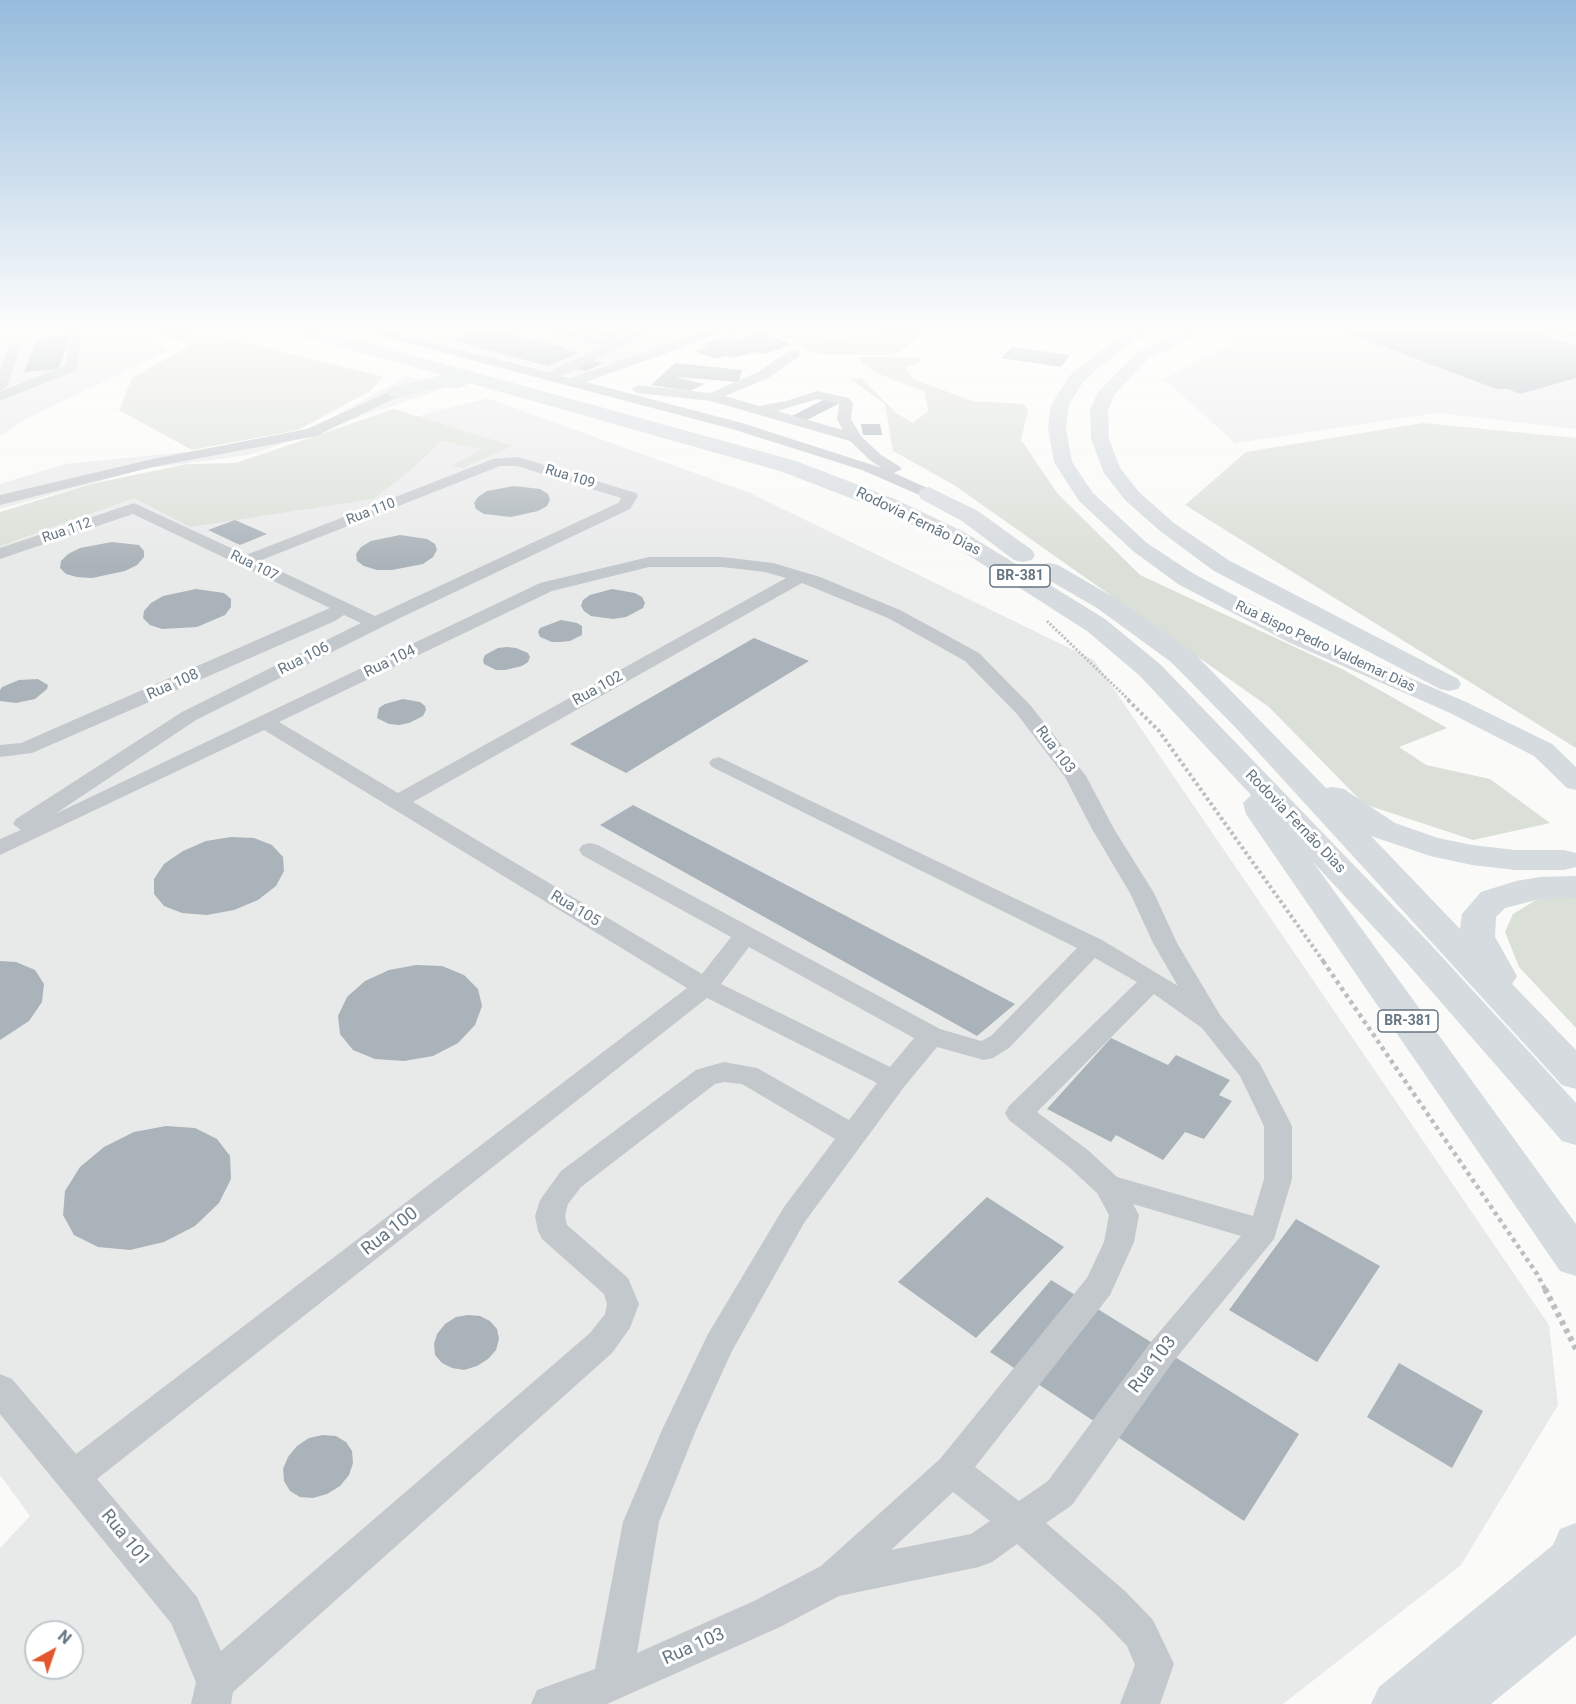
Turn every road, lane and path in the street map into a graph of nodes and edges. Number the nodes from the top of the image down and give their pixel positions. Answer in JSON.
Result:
{"nodes":[{"id":1,"x":362,"y":409,"type":"edge"},
{"id":2,"x":584,"y":409,"type":"edge"},
{"id":3,"x":630,"y":409,"type":"edge"},
{"id":4,"x":670,"y":409,"type":"edge"},
{"id":5,"x":755,"y":409,"type":"edge"},
{"id":6,"x":769,"y":409,"type":"edge"},
{"id":7,"x":845,"y":409,"type":"edge"},
{"id":8,"x":1060,"y":409,"type":"edge"},
{"id":9,"x":1100,"y":409,"type":"edge"},
{"id":10,"x":760,"y":410,"type":"junction"},
{"id":11,"x":855,"y":438,"type":"junction"},
{"id":12,"x":498,"y":462,"type":"joint"},
{"id":13,"x":929,"y":494,"type":"junction"},
{"id":14,"x":0,"y":500,"type":"edge"},
{"id":15,"x":624,"y":506,"type":"joint"},
{"id":16,"x":134,"y":508,"type":"joint"},
{"id":17,"x":0,"y":554,"type":"edge"},
{"id":18,"x":1023,"y":555,"type":"junction"},
{"id":19,"x":245,"y":561,"type":"junction"},
{"id":20,"x":800,"y":577,"type":"junction"},
{"id":21,"x":342,"y":608,"type":"junction"},
{"id":22,"x":1038,"y":613,"type":"dead end"},
{"id":23,"x":375,"y":623,"type":"junction"},
{"id":24,"x":265,"y":722,"type":"junction"},
{"id":25,"x":0,"y":751,"type":"edge"},
{"id":26,"x":1576,"y":761,"type":"edge"},
{"id":27,"x":719,"y":763,"type":"dead end"},
{"id":28,"x":1268,"y":769,"type":"junction"},
{"id":29,"x":1576,"y":782,"type":"edge"},
{"id":30,"x":397,"y":802,"type":"junction"},
{"id":31,"x":0,"y":840,"type":"edge"},
{"id":32,"x":0,"y":848,"type":"edge"},
{"id":33,"x":590,"y":850,"type":"dead end"},
{"id":34,"x":1573,"y":865,"type":"edge"},
{"id":35,"x":746,"y":934,"type":"junction"},
{"id":36,"x":1093,"y":946,"type":"junction"},
{"id":37,"x":1153,"y":981,"type":"junction"},
{"id":38,"x":705,"y":987,"type":"junction"},
{"id":39,"x":1506,"y":1002,"type":"junction"},
{"id":40,"x":1211,"y":1022,"type":"junction"},
{"id":41,"x":931,"y":1036,"type":"junction"},
{"id":42,"x":1576,"y":1075,"type":"edge"},
{"id":43,"x":894,"y":1080,"type":"junction"},
{"id":44,"x":1576,"y":1130,"type":"edge"},
{"id":45,"x":853,"y":1136,"type":"junction"},
{"id":46,"x":1107,"y":1185,"type":"junction"},
{"id":47,"x":1263,"y":1231,"type":"junction"},
{"id":48,"x":1576,"y":1258,"type":"edge"},
{"id":49,"x":1576,"y":1349,"type":"edge"},
{"id":50,"x":0,"y":1389,"type":"edge"},
{"id":51,"x":952,"y":1470,"type":"junction"},
{"id":52,"x":74,"y":1476,"type":"junction"},
{"id":53,"x":1018,"y":1522,"type":"junction"},
{"id":54,"x":1576,"y":1545,"type":"edge"},
{"id":55,"x":834,"y":1579,"type":"junction"},
{"id":56,"x":1576,"y":1605,"type":"edge"},
{"id":57,"x":612,"y":1683,"type":"junction"},
{"id":58,"x":213,"y":1693,"type":"edge"},
{"id":59,"x":550,"y":1704,"type":"edge"},
{"id":60,"x":1140,"y":1704,"type":"edge"},
{"id":61,"x":1396,"y":1704,"type":"edge"},
{"id":62,"x":1452,"y":1704,"type":"edge"}],
"edges":[{"from":1,"to":14,"type":"street"},
{"from":2,"to":28,"type":"highway","name":"Rodovia Fernão Dias","number":"BR-381"},
{"from":3,"to":18,"type":"highway","name":"Rodovia Fernão Dias","number":"BR-381"},
{"from":4,"to":13,"type":"street","name":"Rodovia Fernão Dias","number":"BR-381"},
{"from":5,"to":10,"type":"street"},
{"from":6,"to":10,"type":"street"},
{"from":7,"to":11,"type":"street"},
{"from":8,"to":29,"type":"main road","name":"Rua Bispo Pedro Valdemar Dias"},
{"from":9,"to":26,"type":"main road","name":"Rua Bispo Pedro Valdemar Dias"},
{"from":10,"to":11,"type":"street"},
{"from":11,"to":13,"type":"street"},
{"from":12,"to":15,"type":"street","name":"Rua 109"},
{"from":12,"to":19,"type":"street","name":"Rua 110"},
{"from":13,"to":18,"type":"highway","number":"BR-381"},
{"from":15,"to":23,"type":"street","name":"Rua 106"},
{"from":16,"to":17,"type":"street","name":"Rua 112"},
{"from":16,"to":19,"type":"street","name":"Rua 107"},
{"from":18,"to":28,"type":"highway","name":"Rodovia Fernão Dias","number":"BR-381"},
{"from":19,"to":21,"type":"street","name":"Rua 107"},
{"from":20,"to":24,"type":"street","name":"Rua 104"},
{"from":20,"to":30,"type":"street","name":"Rua 102"},
{"from":20,"to":40,"type":"street","name":"Rua 103"},
{"from":21,"to":23,"type":"street","name":"Rua 107"},
{"from":21,"to":25,"type":"street","name":"Rua 108"},
{"from":22,"to":49,"type":"path"},
{"from":23,"to":31,"type":"street","name":"Rua 106"},
{"from":24,"to":30,"type":"street","name":"Rua 105"},
{"from":24,"to":32,"type":"street","name":"Rua 104"},
{"from":27,"to":36,"type":"street","name":"Rua 103"},
{"from":28,"to":34,"type":"highway","number":"BR-381"},
{"from":28,"to":39,"type":"highway","name":"Rodovia Fernão Dias","number":"BR-381"},
{"from":28,"to":44,"type":"highway","name":"Rodovia Fernão Dias","number":"BR-381"},
{"from":28,"to":48,"type":"highway","number":"BR-381"},
{"from":30,"to":38,"type":"street","name":"Rua 105"},
{"from":33,"to":35,"type":"street"},
{"from":34,"to":39,"type":"highway","number":"BR-381"},
{"from":35,"to":38,"type":"street","name":"Rua 100"},
{"from":35,"to":41,"type":"street"},
{"from":36,"to":37,"type":"street","name":"Rua 103"},
{"from":36,"to":41,"type":"street"},
{"from":37,"to":40,"type":"street","name":"Rua 103"},
{"from":37,"to":46,"type":"street","name":"Rua 103"},
{"from":38,"to":43,"type":"street","name":"Rua 105"},
{"from":38,"to":52,"type":"street","name":"Rua 100"},
{"from":39,"to":42,"type":"highway","name":"Rodovia Fernão Dias","number":"BR-381"},
{"from":40,"to":47,"type":"street","name":"Rua 103"},
{"from":41,"to":43,"type":"street"},
{"from":43,"to":45,"type":"street"},
{"from":45,"to":57,"type":"street"},
{"from":45,"to":58,"type":"street"},
{"from":46,"to":47,"type":"street"},
{"from":46,"to":51,"type":"street","name":"Rua 103"},
{"from":47,"to":53,"type":"street","name":"Rua 103"},
{"from":50,"to":52,"type":"street","name":"Rua 101"},
{"from":51,"to":53,"type":"street"},
{"from":51,"to":55,"type":"street","name":"Rua 103"},
{"from":52,"to":58,"type":"street","name":"Rua 101"},
{"from":53,"to":55,"type":"street","name":"Rua 103"},
{"from":53,"to":60,"type":"street"},
{"from":54,"to":61,"type":"main road"},
{"from":55,"to":57,"type":"street","name":"Rua 103"},
{"from":56,"to":62,"type":"main road"},
{"from":57,"to":59,"type":"street","name":"Rua 103"}]}
